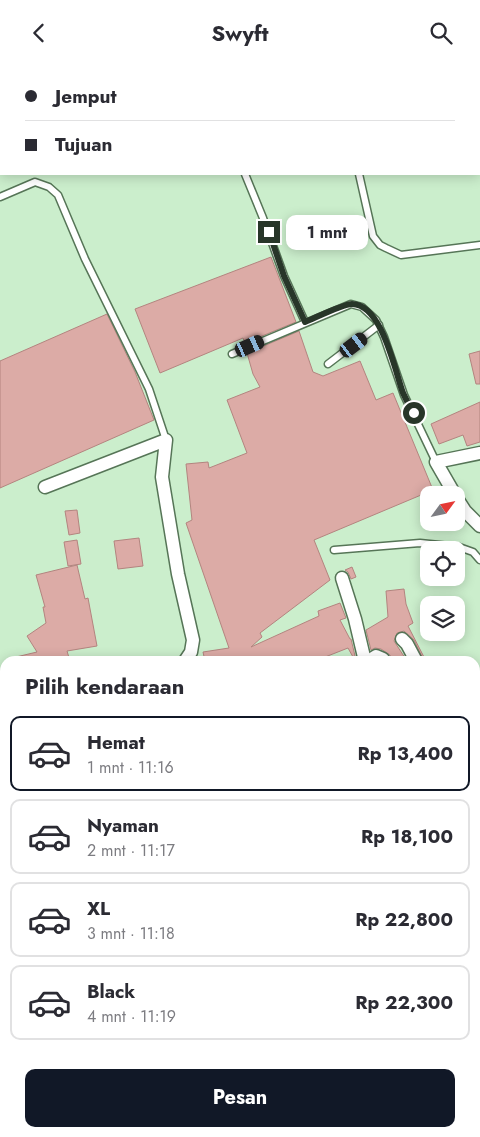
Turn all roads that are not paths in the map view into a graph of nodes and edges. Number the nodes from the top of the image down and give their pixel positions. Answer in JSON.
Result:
{"nodes":[{"id":1,"x":245,"y":175,"type":"edge"},
{"id":2,"x":359,"y":175,"type":"edge"},
{"id":3,"x":0,"y":197,"type":"edge"},
{"id":4,"x":480,"y":245,"type":"edge"},
{"id":5,"x":305,"y":322,"type":"junction"},
{"id":6,"x":379,"y":325,"type":"junction"},
{"id":7,"x":232,"y":354,"type":"dead end"},
{"id":8,"x":328,"y":364,"type":"dead end"},
{"id":9,"x":166,"y":440,"type":"junction"},
{"id":10,"x":480,"y":453,"type":"edge"},
{"id":11,"x":436,"y":462,"type":"junction"},
{"id":12,"x":450,"y":486,"type":"edge"},
{"id":13,"x":45,"y":487,"type":"dead end"},
{"id":14,"x":465,"y":511,"type":"edge"},
{"id":15,"x":480,"y":526,"type":"edge"},
{"id":16,"x":334,"y":550,"type":"dead end"},
{"id":17,"x":480,"y":559,"type":"edge"},
{"id":18,"x":342,"y":578,"type":"dead end"},
{"id":19,"x":402,"y":639,"type":"dead end"},
{"id":20,"x":188,"y":656,"type":"edge"},
{"id":21,"x":364,"y":656,"type":"edge"},
{"id":22,"x":413,"y":656,"type":"edge"}],
"edges":[{"from":1,"to":5,"type":"lane"},
{"from":2,"to":4,"type":"lane"},
{"from":3,"to":9,"type":"lane"},
{"from":5,"to":6,"type":"lane"},
{"from":5,"to":7,"type":"lane"},
{"from":6,"to":8,"type":"lane"},
{"from":6,"to":11,"type":"lane"},
{"from":9,"to":13,"type":"street"},
{"from":9,"to":20,"type":"street"},
{"from":10,"to":11,"type":"street"},
{"from":11,"to":12,"type":"street"},
{"from":14,"to":15,"type":"street"},
{"from":16,"to":17,"type":"lane"},
{"from":18,"to":21,"type":"street"},
{"from":19,"to":22,"type":"street"}]}
